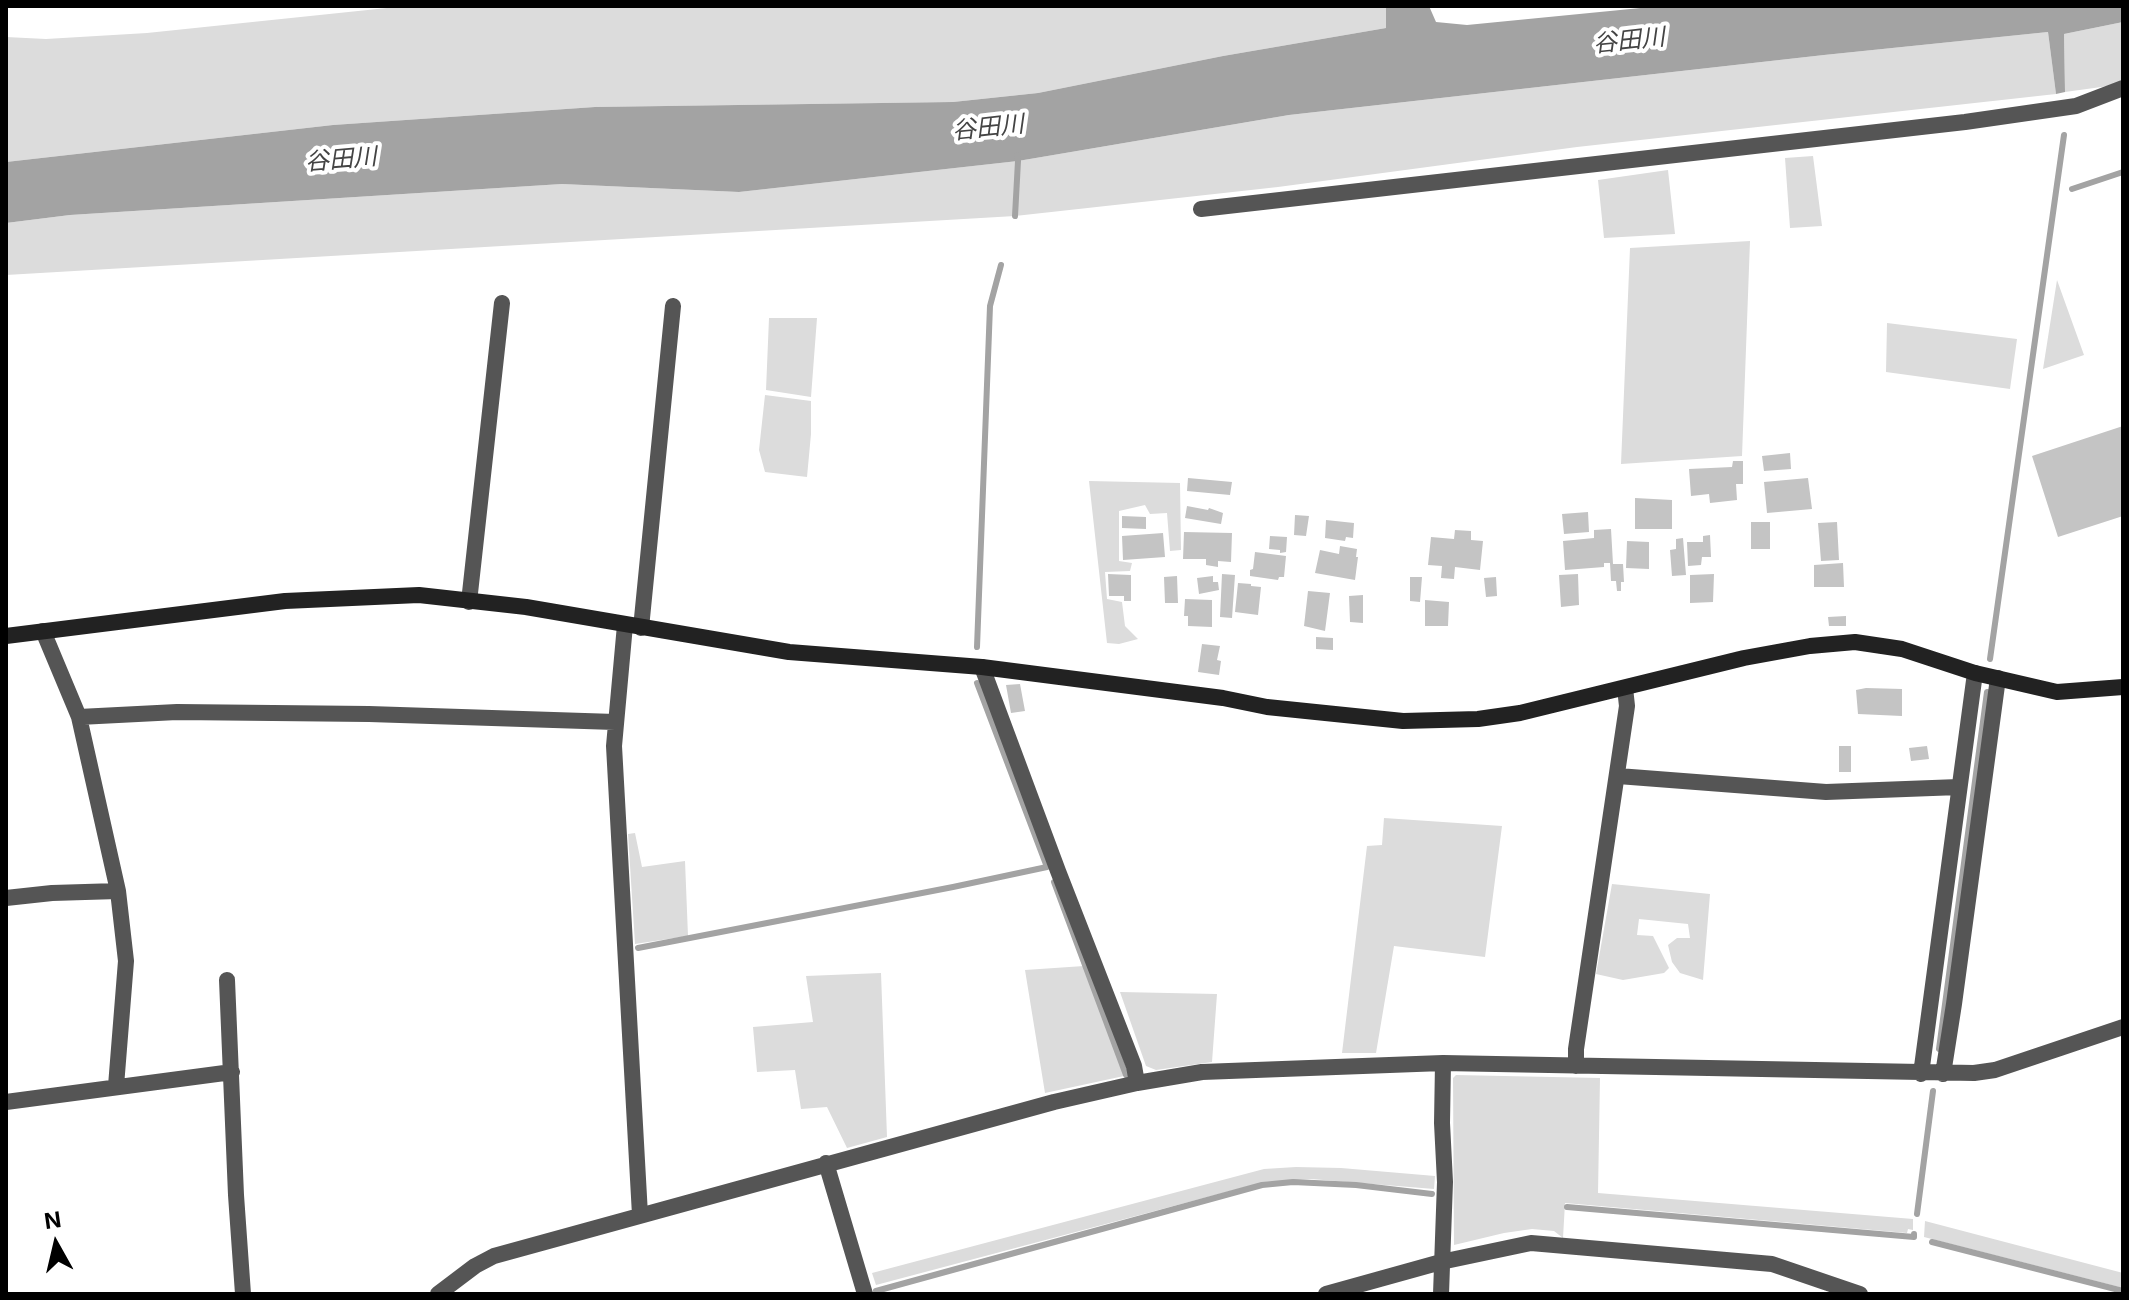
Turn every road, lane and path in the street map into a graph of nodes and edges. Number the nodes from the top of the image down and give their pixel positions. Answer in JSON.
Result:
{"nodes":[{"id":1,"x":2123,"y":88,"type":"edge"},
{"id":2,"x":1201,"y":209,"type":"dead end"},
{"id":3,"x":502,"y":303,"type":"dead end"},
{"id":4,"x":673,"y":306,"type":"dead end"},
{"id":5,"x":469,"y":602,"type":"junction"},
{"id":6,"x":633,"y":626,"type":"junction"},
{"id":7,"x":43,"y":631,"type":"junction"},
{"id":8,"x":6,"y":636,"type":"edge"},
{"id":9,"x":982,"y":667,"type":"junction"},
{"id":10,"x":1975,"y":673,"type":"junction"},
{"id":11,"x":1998,"y":678,"type":"junction"},
{"id":12,"x":2123,"y":687,"type":"edge"},
{"id":13,"x":1625,"y":688,"type":"junction"},
{"id":14,"x":79,"y":717,"type":"junction"},
{"id":15,"x":615,"y":722,"type":"junction"},
{"id":16,"x":1618,"y":776,"type":"junction"},
{"id":17,"x":1959,"y":787,"type":"junction"},
{"id":18,"x":118,"y":891,"type":"junction"},
{"id":19,"x":6,"y":898,"type":"edge"},
{"id":20,"x":227,"y":980,"type":"dead end"},
{"id":21,"x":2123,"y":1027,"type":"edge"},
{"id":22,"x":1443,"y":1063,"type":"junction"},
{"id":23,"x":1576,"y":1066,"type":"junction"},
{"id":24,"x":232,"y":1072,"type":"junction"},
{"id":25,"x":1921,"y":1074,"type":"junction"},
{"id":26,"x":1943,"y":1074,"type":"junction"},
{"id":27,"x":1137,"y":1083,"type":"junction"},
{"id":28,"x":116,"y":1086,"type":"junction"},
{"id":29,"x":6,"y":1102,"type":"edge"},
{"id":30,"x":826,"y":1163,"type":"junction"},
{"id":31,"x":640,"y":1215,"type":"junction"},
{"id":32,"x":1441,"y":1262,"type":"junction"},
{"id":33,"x":243,"y":1294,"type":"edge"},
{"id":34,"x":438,"y":1294,"type":"edge"},
{"id":35,"x":865,"y":1294,"type":"edge"},
{"id":36,"x":1326,"y":1294,"type":"edge"},
{"id":37,"x":1441,"y":1294,"type":"edge"},
{"id":38,"x":1860,"y":1294,"type":"edge"}],
"edges":[{"from":1,"to":2,"type":"street"},
{"from":3,"to":5,"type":"street"},
{"from":4,"to":6,"type":"street"},
{"from":5,"to":6,"type":"street"},
{"from":5,"to":7,"type":"street"},
{"from":6,"to":9,"type":"street"},
{"from":6,"to":15,"type":"street"},
{"from":7,"to":8,"type":"street"},
{"from":7,"to":14,"type":"street"},
{"from":9,"to":13,"type":"street"},
{"from":9,"to":27,"type":"street"},
{"from":10,"to":11,"type":"street"},
{"from":10,"to":13,"type":"street"},
{"from":10,"to":17,"type":"street"},
{"from":11,"to":12,"type":"street"},
{"from":11,"to":26,"type":"street"},
{"from":13,"to":16,"type":"street"},
{"from":14,"to":15,"type":"street"},
{"from":14,"to":18,"type":"street"},
{"from":15,"to":31,"type":"street"},
{"from":16,"to":17,"type":"street"},
{"from":16,"to":23,"type":"street"},
{"from":17,"to":25,"type":"street"},
{"from":18,"to":19,"type":"street"},
{"from":18,"to":28,"type":"street"},
{"from":20,"to":24,"type":"street"},
{"from":21,"to":26,"type":"street"},
{"from":22,"to":23,"type":"street"},
{"from":22,"to":27,"type":"street"},
{"from":22,"to":32,"type":"street"},
{"from":23,"to":25,"type":"street"},
{"from":24,"to":28,"type":"street"},
{"from":24,"to":33,"type":"street"},
{"from":25,"to":26,"type":"street"},
{"from":27,"to":30,"type":"street"},
{"from":28,"to":29,"type":"street"},
{"from":30,"to":31,"type":"street"},
{"from":30,"to":35,"type":"street"},
{"from":31,"to":34,"type":"street"},
{"from":32,"to":36,"type":"street"},
{"from":32,"to":37,"type":"street"},
{"from":32,"to":38,"type":"street"}]}
